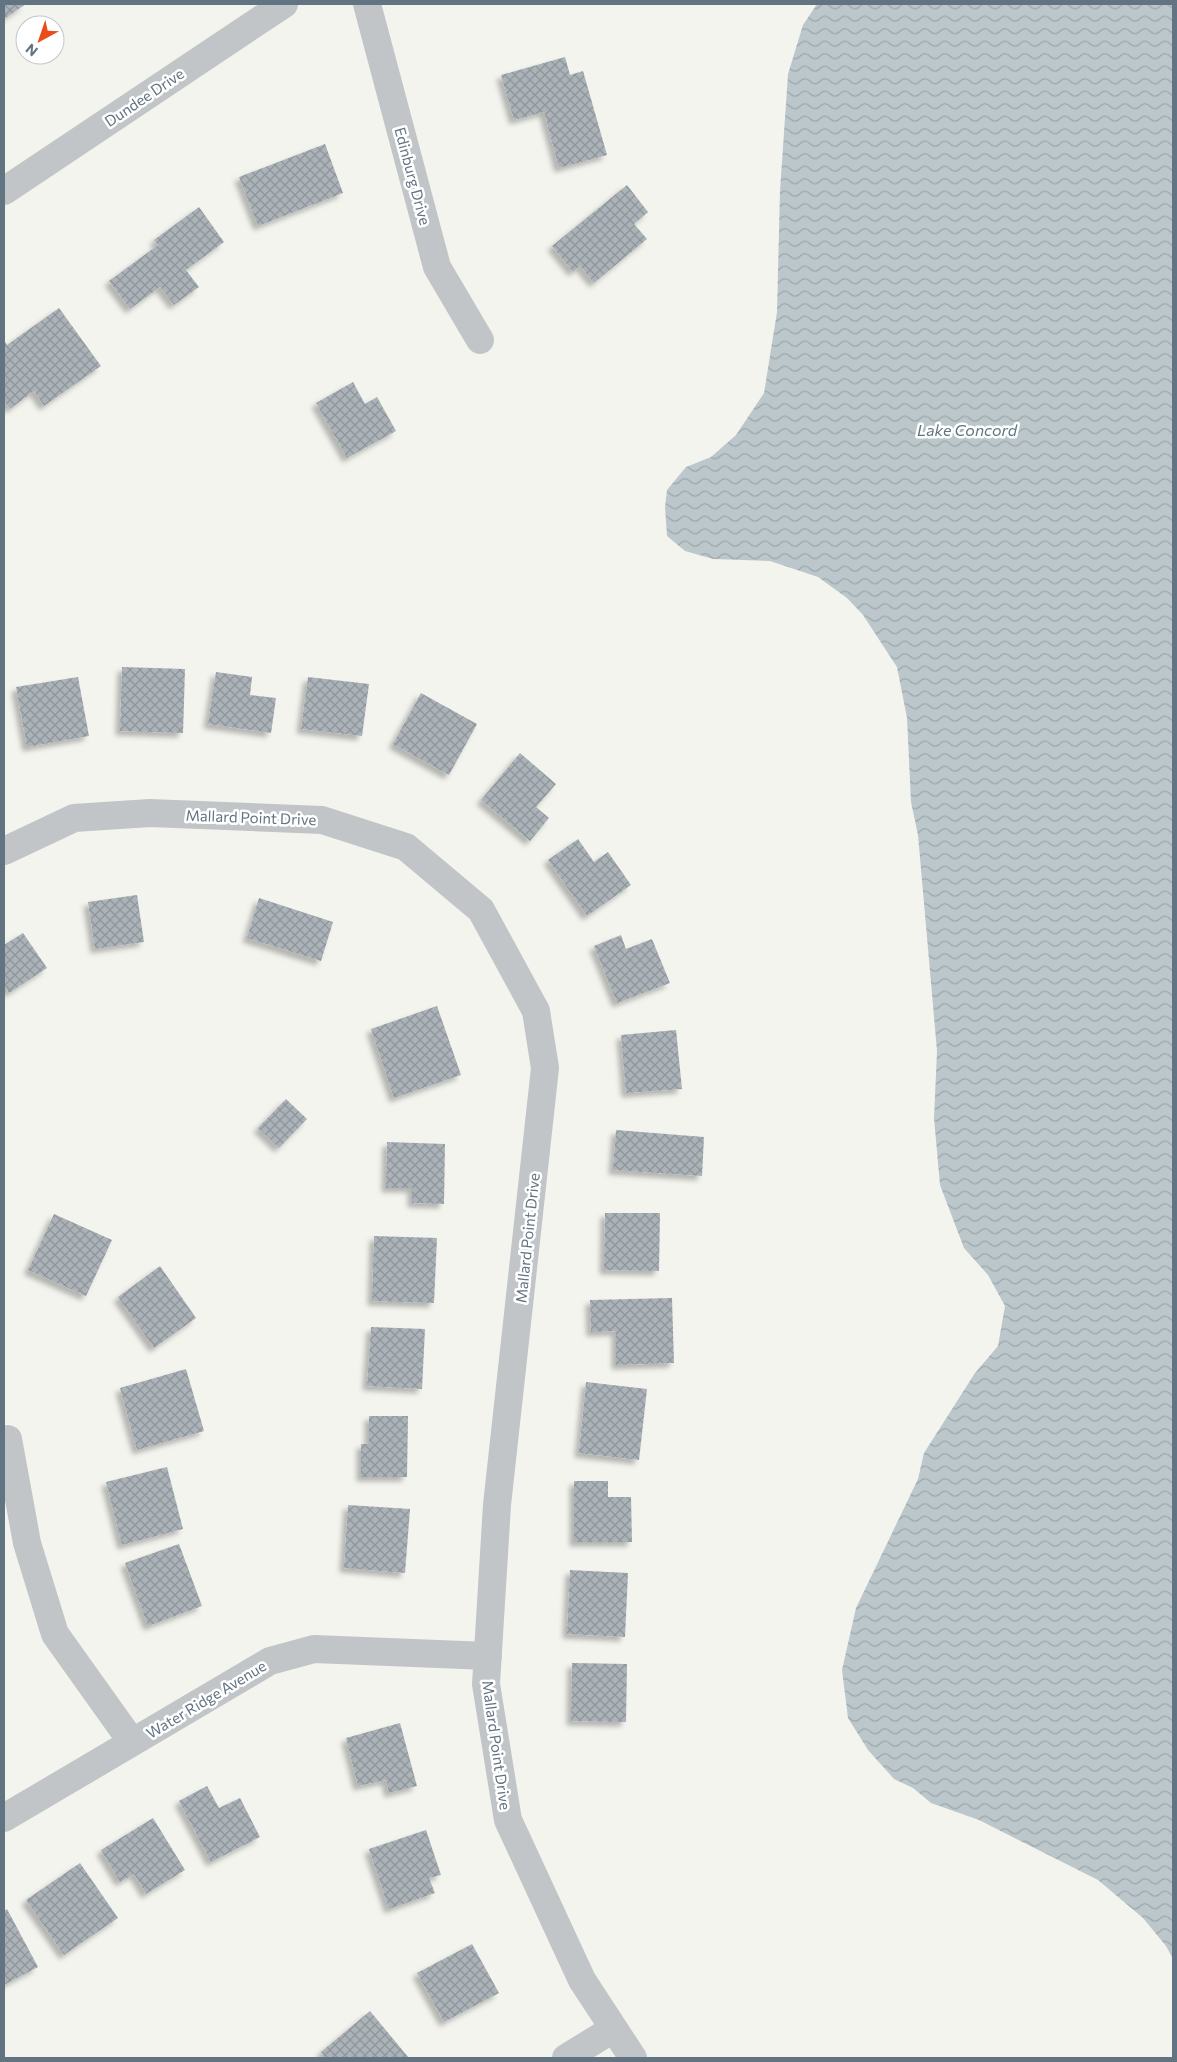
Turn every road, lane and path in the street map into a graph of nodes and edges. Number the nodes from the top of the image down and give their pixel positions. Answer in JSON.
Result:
{"nodes":[{"id":1,"x":284,"y":4,"type":"edge"},
{"id":2,"x":367,"y":4,"type":"edge"},
{"id":3,"x":4,"y":190,"type":"edge"},
{"id":4,"x":480,"y":340,"type":"dead end"},
{"id":5,"x":4,"y":851,"type":"edge"},
{"id":6,"x":8,"y":1438,"type":"dead end"},
{"id":7,"x":488,"y":1656,"type":"junction"},
{"id":8,"x":132,"y":1742,"type":"junction"},
{"id":9,"x":4,"y":1818,"type":"edge"},
{"id":10,"x":613,"y":2028,"type":"junction"},
{"id":11,"x":566,"y":2058,"type":"edge"},
{"id":12,"x":633,"y":2058,"type":"edge"}],
"edges":[{"from":1,"to":3,"type":"street","name":"Dundee Drive"},
{"from":2,"to":4,"type":"street","name":"Edinburg Drive"},
{"from":5,"to":7,"type":"street","name":"Mallard Point Drive"},
{"from":6,"to":8,"type":"street"},
{"from":7,"to":8,"type":"street","name":"Water Ridge Avenue"},
{"from":7,"to":10,"type":"street","name":"Mallard Point Drive"},
{"from":8,"to":9,"type":"street","name":"Water Ridge Avenue"},
{"from":10,"to":11,"type":"street"},
{"from":10,"to":12,"type":"street","name":"Mallard Point Drive"}]}
